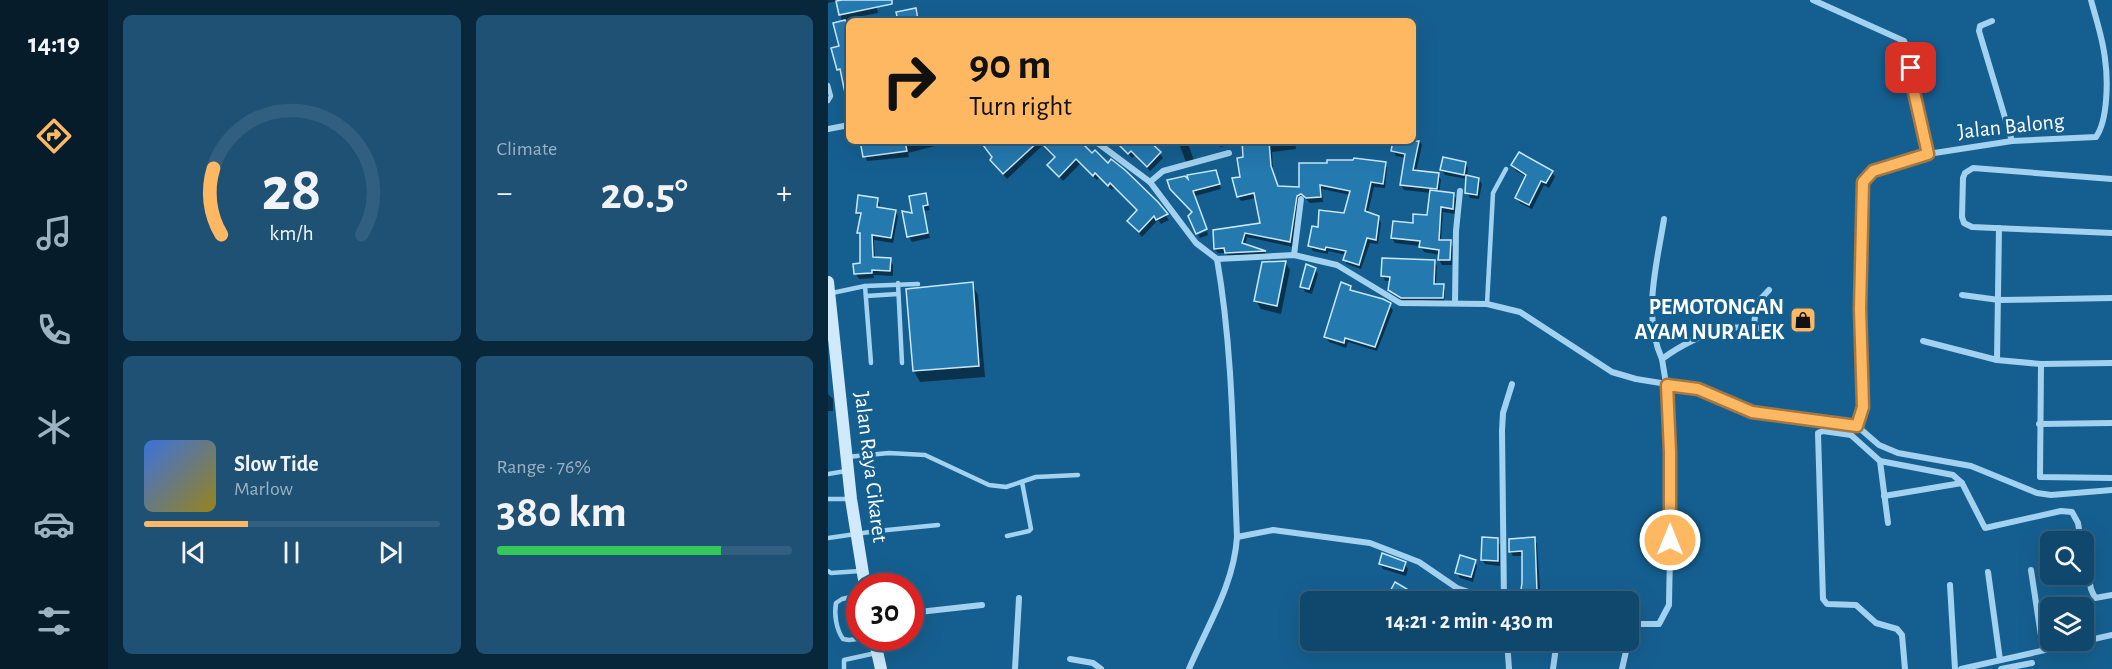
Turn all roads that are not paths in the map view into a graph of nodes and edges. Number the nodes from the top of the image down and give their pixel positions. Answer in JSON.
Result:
{"nodes":[{"id":1,"x":1813,"y":0,"type":"edge"},
{"id":2,"x":2091,"y":0,"type":"edge"},
{"id":3,"x":1992,"y":21,"type":"dead end"},
{"id":4,"x":828,"y":85,"type":"edge"},
{"id":5,"x":2109,"y":97,"type":"edge"},
{"id":6,"x":828,"y":101,"type":"edge"},
{"id":7,"x":846,"y":126,"type":"edge"},
{"id":8,"x":828,"y":129,"type":"edge"},
{"id":9,"x":2012,"y":141,"type":"junction"},
{"id":10,"x":1099,"y":144,"type":"edge"},
{"id":11,"x":1229,"y":153,"type":"dead end"},
{"id":12,"x":1928,"y":154,"type":"junction"},
{"id":13,"x":1506,"y":169,"type":"dead end"},
{"id":14,"x":2112,"y":179,"type":"edge"},
{"id":15,"x":1150,"y":182,"type":"junction"},
{"id":16,"x":1460,"y":191,"type":"dead end"},
{"id":17,"x":1301,"y":199,"type":"dead end"},
{"id":18,"x":1664,"y":219,"type":"dead end"},
{"id":19,"x":1999,"y":228,"type":"junction"},
{"id":20,"x":2112,"y":233,"type":"edge"},
{"id":21,"x":1294,"y":255,"type":"junction"},
{"id":22,"x":1217,"y":259,"type":"junction"},
{"id":23,"x":898,"y":283,"type":"junction"},
{"id":24,"x":918,"y":284,"type":"dead end"},
{"id":25,"x":865,"y":286,"type":"junction"},
{"id":26,"x":829,"y":287,"type":"edge"},
{"id":27,"x":1769,"y":290,"type":"dead end"},
{"id":28,"x":898,"y":294,"type":"junction"},
{"id":29,"x":1962,"y":295,"type":"dead end"},
{"id":30,"x":866,"y":296,"type":"junction"},
{"id":31,"x":2112,"y":298,"type":"edge"},
{"id":32,"x":1999,"y":300,"type":"junction"},
{"id":33,"x":1455,"y":303,"type":"junction"},
{"id":34,"x":1487,"y":304,"type":"junction"},
{"id":35,"x":1754,"y":327,"type":"junction"},
{"id":36,"x":1777,"y":330,"type":"dead end"},
{"id":37,"x":1923,"y":341,"type":"dead end"},
{"id":38,"x":832,"y":356,"type":"edge"},
{"id":39,"x":1662,"y":359,"type":"junction"},
{"id":40,"x":1997,"y":360,"type":"junction"},
{"id":41,"x":872,"y":363,"type":"dead end"},
{"id":42,"x":902,"y":363,"type":"dead end"},
{"id":43,"x":2112,"y":363,"type":"edge"},
{"id":44,"x":2041,"y":364,"type":"junction"},
{"id":45,"x":833,"y":383,"type":"edge"},
{"id":46,"x":1512,"y":384,"type":"dead end"},
{"id":47,"x":1667,"y":385,"type":"junction"},
{"id":48,"x":2112,"y":423,"type":"edge"},
{"id":49,"x":2039,"y":424,"type":"junction"},
{"id":50,"x":1857,"y":426,"type":"junction"},
{"id":51,"x":847,"y":457,"type":"junction"},
{"id":52,"x":1880,"y":461,"type":"junction"},
{"id":53,"x":849,"y":471,"type":"junction"},
{"id":54,"x":828,"y":474,"type":"edge"},
{"id":55,"x":1078,"y":474,"type":"dead end"},
{"id":56,"x":2112,"y":478,"type":"edge"},
{"id":57,"x":1022,"y":482,"type":"junction"},
{"id":58,"x":1962,"y":483,"type":"junction"},
{"id":59,"x":2112,"y":490,"type":"edge"},
{"id":60,"x":1884,"y":496,"type":"junction"},
{"id":61,"x":828,"y":499,"type":"edge"},
{"id":62,"x":851,"y":499,"type":"junction"},
{"id":63,"x":1888,"y":523,"type":"dead end"},
{"id":64,"x":938,"y":525,"type":"dead end"},
{"id":65,"x":2079,"y":531,"type":"edge"},
{"id":66,"x":857,"y":534,"type":"junction"},
{"id":67,"x":1007,"y":536,"type":"dead end"},
{"id":68,"x":1237,"y":537,"type":"junction"},
{"id":69,"x":828,"y":538,"type":"edge"},
{"id":70,"x":2031,"y":570,"type":"dead end"},
{"id":71,"x":828,"y":571,"type":"edge"},
{"id":72,"x":863,"y":571,"type":"joint"},
{"id":73,"x":1988,"y":572,"type":"dead end"},
{"id":74,"x":1950,"y":585,"type":"dead end"},
{"id":75,"x":2090,"y":585,"type":"edge"},
{"id":76,"x":1466,"y":591,"type":"edge"},
{"id":77,"x":1504,"y":591,"type":"edge"},
{"id":78,"x":2112,"y":595,"type":"edge"},
{"id":79,"x":846,"y":598,"type":"edge"},
{"id":80,"x":1019,"y":598,"type":"dead end"},
{"id":81,"x":982,"y":605,"type":"dead end"},
{"id":82,"x":924,"y":611,"type":"edge"},
{"id":83,"x":1639,"y":625,"type":"edge"},
{"id":84,"x":2040,"y":629,"type":"edge"},
{"id":85,"x":2112,"y":635,"type":"edge"},
{"id":86,"x":2094,"y":639,"type":"edge"},
{"id":87,"x":846,"y":640,"type":"edge"},
{"id":88,"x":2040,"y":650,"type":"edge"},
{"id":89,"x":1508,"y":651,"type":"edge"},
{"id":90,"x":1555,"y":651,"type":"edge"},
{"id":91,"x":1625,"y":651,"type":"edge"},
{"id":92,"x":878,"y":653,"type":"joint"},
{"id":93,"x":2030,"y":653,"type":"junction"},
{"id":94,"x":1070,"y":659,"type":"dead end"},
{"id":95,"x":2000,"y":660,"type":"junction"},
{"id":96,"x":2032,"y":666,"type":"edge"},
{"id":97,"x":844,"y":669,"type":"edge"},
{"id":98,"x":881,"y":669,"type":"edge"},
{"id":99,"x":1015,"y":669,"type":"edge"},
{"id":100,"x":1101,"y":669,"type":"edge"},
{"id":101,"x":1189,"y":669,"type":"edge"},
{"id":102,"x":1509,"y":669,"type":"edge"},
{"id":103,"x":1553,"y":669,"type":"edge"},
{"id":104,"x":1622,"y":669,"type":"edge"},
{"id":105,"x":1905,"y":669,"type":"edge"},
{"id":106,"x":1955,"y":669,"type":"edge"},
{"id":107,"x":1960,"y":669,"type":"edge"},
{"id":108,"x":2001,"y":669,"type":"edge"}],
"edges":[{"from":1,"to":12,"type":"street"},
{"from":2,"to":5,"type":"street","name":"Jalan Balong"},
{"from":3,"to":9,"type":"street"},
{"from":4,"to":6,"type":"lane"},
{"from":5,"to":9,"type":"street","name":"Jalan Balong"},
{"from":7,"to":8,"type":"street"},
{"from":9,"to":12,"type":"street","name":"Jalan Balong"},
{"from":10,"to":15,"type":"street"},
{"from":11,"to":15,"type":"street"},
{"from":12,"to":50,"type":"street","name":"Jalan Balong"},
{"from":13,"to":34,"type":"lane"},
{"from":14,"to":19,"type":"street"},
{"from":15,"to":22,"type":"street"},
{"from":16,"to":33,"type":"street"},
{"from":17,"to":21,"type":"street"},
{"from":18,"to":39,"type":"street"},
{"from":19,"to":20,"type":"street"},
{"from":19,"to":32,"type":"street"},
{"from":21,"to":22,"type":"street"},
{"from":21,"to":33,"type":"street"},
{"from":22,"to":68,"type":"street"},
{"from":23,"to":24,"type":"lane"},
{"from":23,"to":25,"type":"lane"},
{"from":23,"to":28,"type":"lane"},
{"from":25,"to":26,"type":"lane"},
{"from":25,"to":30,"type":"lane"},
{"from":26,"to":38,"type":"main road","name":"Jalan Raya Cikaret"},
{"from":27,"to":35,"type":"street"},
{"from":28,"to":30,"type":"lane"},
{"from":28,"to":42,"type":"lane"},
{"from":29,"to":32,"type":"street"},
{"from":30,"to":41,"type":"lane"},
{"from":31,"to":32,"type":"street"},
{"from":32,"to":40,"type":"street"},
{"from":33,"to":34,"type":"street"},
{"from":34,"to":47,"type":"street"},
{"from":35,"to":36,"type":"street"},
{"from":35,"to":39,"type":"street"},
{"from":37,"to":40,"type":"street"},
{"from":38,"to":45,"type":"main road","name":"Jalan Raya Cikaret"},
{"from":39,"to":47,"type":"street"},
{"from":40,"to":44,"type":"street"},
{"from":43,"to":44,"type":"street"},
{"from":44,"to":49,"type":"street"},
{"from":45,"to":51,"type":"main road","name":"Jalan Raya Cikaret"},
{"from":46,"to":77,"type":"street"},
{"from":47,"to":50,"type":"street"},
{"from":47,"to":83,"type":"street"},
{"from":48,"to":49,"type":"street"},
{"from":49,"to":56,"type":"street"},
{"from":50,"to":59,"type":"street"},
{"from":51,"to":53,"type":"main road","name":"Jalan Raya Cikaret"},
{"from":51,"to":57,"type":"lane"},
{"from":52,"to":58,"type":"street"},
{"from":52,"to":60,"type":"street"},
{"from":52,"to":105,"type":"street"},
{"from":53,"to":54,"type":"lane"},
{"from":53,"to":62,"type":"main road","name":"Jalan Raya Cikaret"},
{"from":55,"to":57,"type":"lane"},
{"from":57,"to":67,"type":"lane"},
{"from":58,"to":60,"type":"street"},
{"from":58,"to":65,"type":"street"},
{"from":60,"to":63,"type":"street"},
{"from":61,"to":62,"type":"lane"},
{"from":62,"to":66,"type":"main road","name":"Jalan Raya Cikaret"},
{"from":64,"to":66,"type":"lane"},
{"from":66,"to":69,"type":"lane"},
{"from":66,"to":72,"type":"main road","name":"Jalan Raya Cikaret"},
{"from":68,"to":76,"type":"street"},
{"from":68,"to":101,"type":"street"},
{"from":70,"to":84,"type":"street"},
{"from":71,"to":72,"type":"lane"},
{"from":73,"to":95,"type":"street"},
{"from":74,"to":106,"type":"street"},
{"from":75,"to":78,"type":"street"},
{"from":79,"to":87,"type":"lane"},
{"from":80,"to":99,"type":"street"},
{"from":81,"to":82,"type":"street"},
{"from":85,"to":86,"type":"street"},
{"from":88,"to":93,"type":"street"},
{"from":89,"to":102,"type":"street"},
{"from":90,"to":103,"type":"street"},
{"from":91,"to":104,"type":"street"},
{"from":92,"to":97,"type":"lane"},
{"from":92,"to":98,"type":"main road"},
{"from":93,"to":95,"type":"street"},
{"from":93,"to":96,"type":"street"},
{"from":94,"to":100,"type":"street"},
{"from":95,"to":107,"type":"street"},
{"from":96,"to":108,"type":"street"}]}
